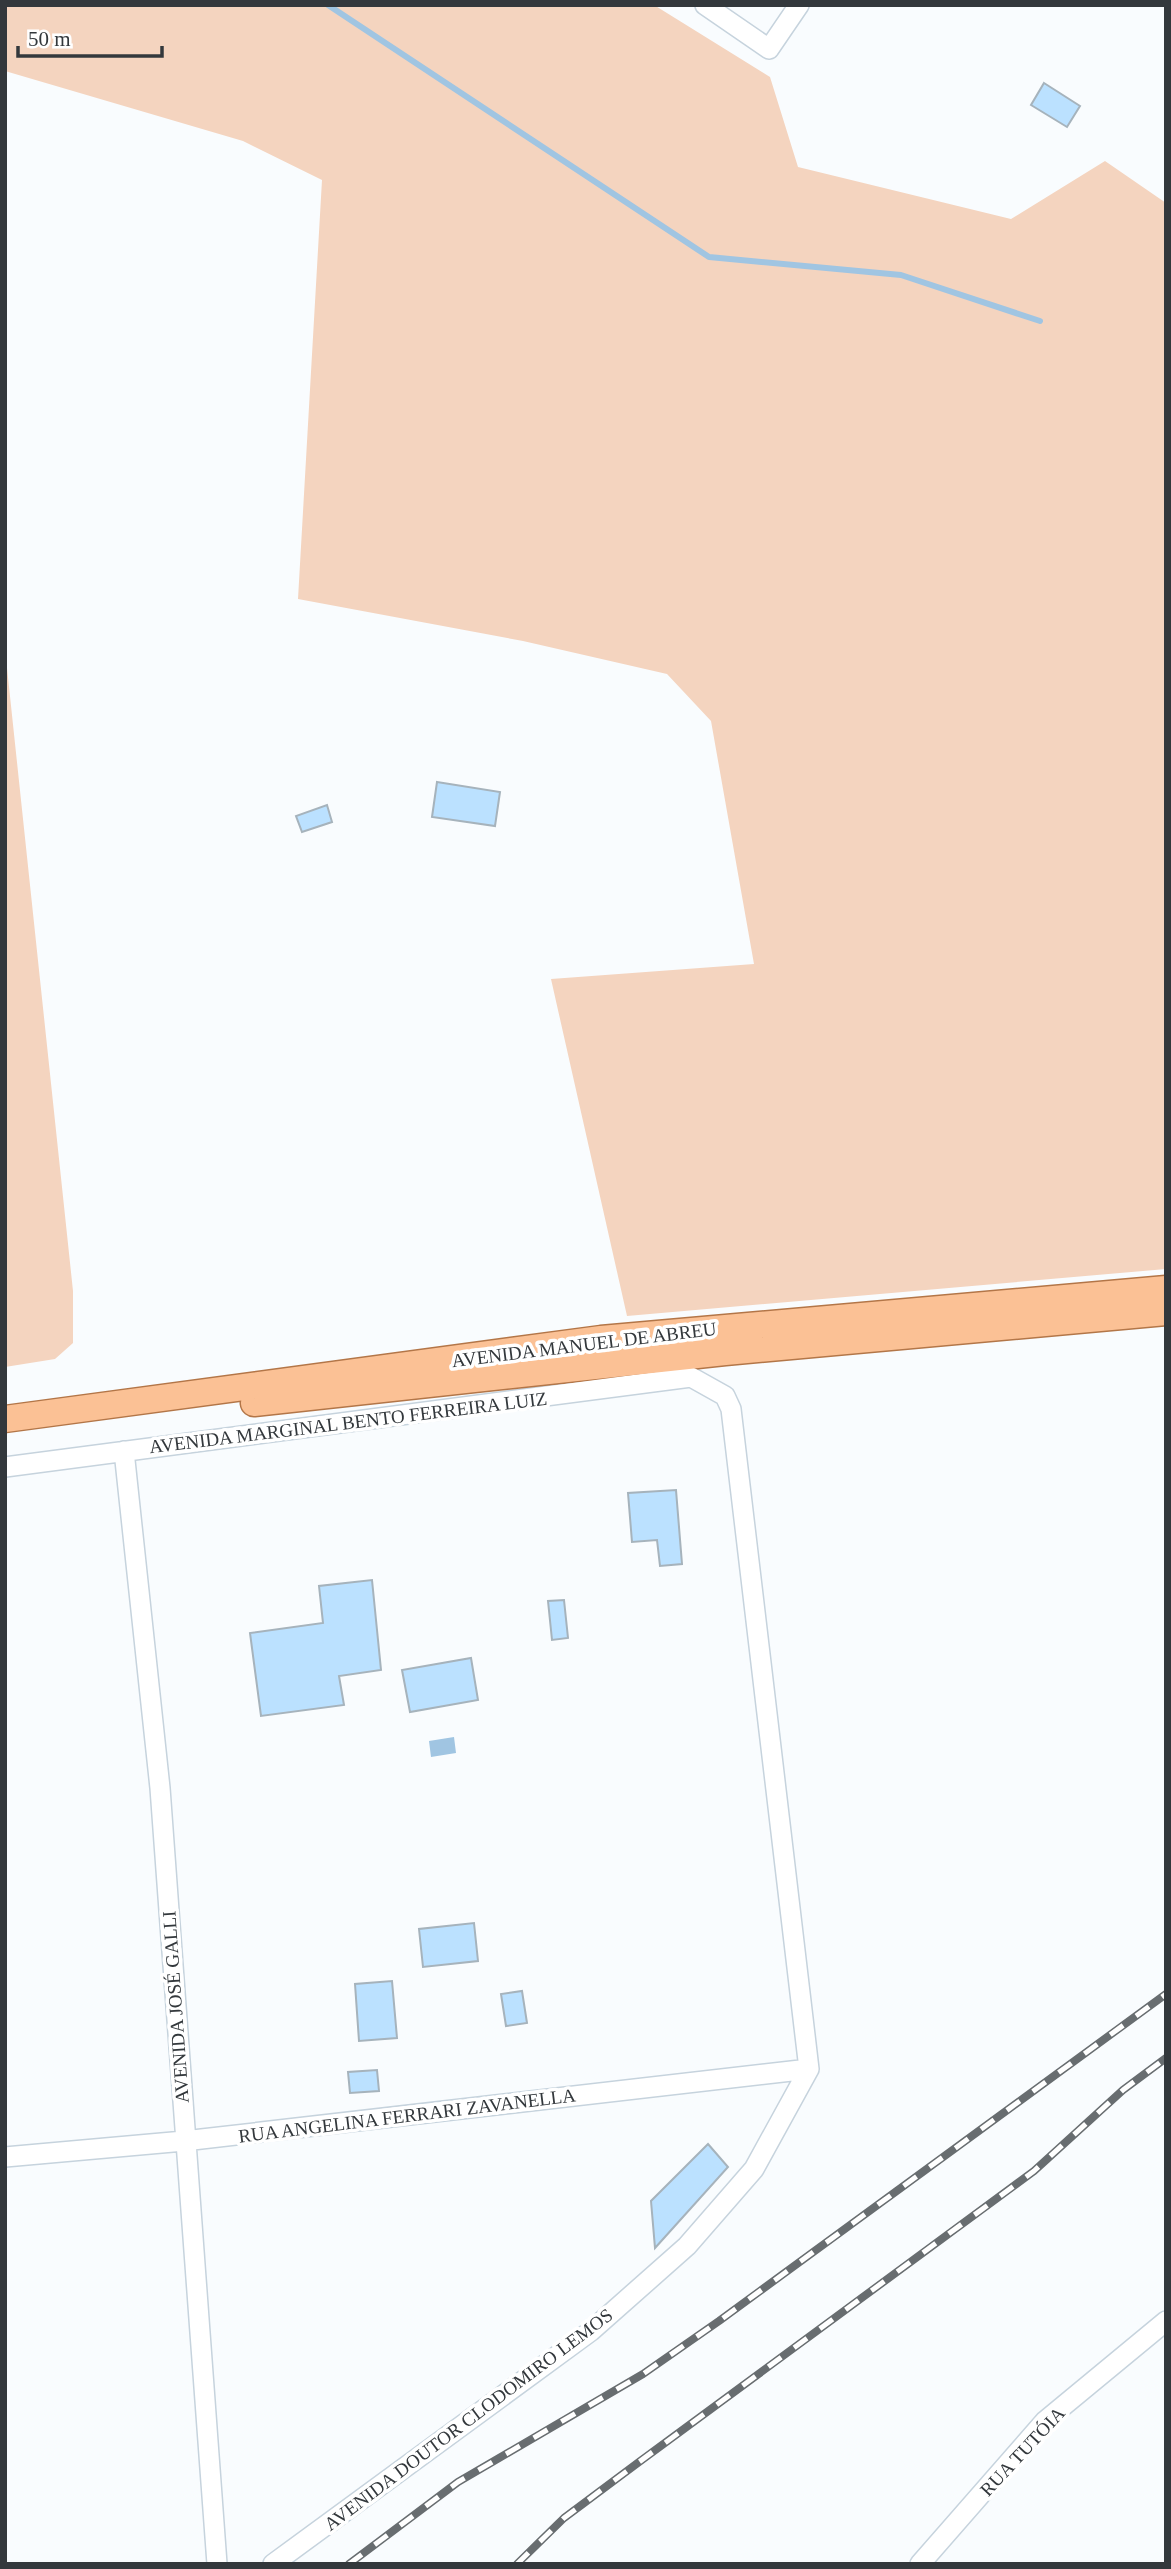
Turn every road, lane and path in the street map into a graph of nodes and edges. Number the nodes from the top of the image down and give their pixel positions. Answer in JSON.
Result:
{"nodes":[{"id":1,"x":705,"y":5,"type":"edge"},
{"id":2,"x":799,"y":5,"type":"edge"},
{"id":3,"x":1166,"y":1289,"type":"edge"},
{"id":4,"x":1166,"y":1312,"type":"edge"},
{"id":5,"x":5,"y":1419,"type":"edge"},
{"id":6,"x":5,"y":1434,"type":"edge"},
{"id":7,"x":124,"y":1451,"type":"junction"},
{"id":8,"x":5,"y":1467,"type":"edge"},
{"id":9,"x":809,"y":2069,"type":"junction"},
{"id":10,"x":184,"y":2141,"type":"junction"},
{"id":11,"x":5,"y":2157,"type":"edge"},
{"id":12,"x":1166,"y":2321,"type":"edge"},
{"id":13,"x":217,"y":2564,"type":"edge"},
{"id":14,"x":273,"y":2564,"type":"edge"},
{"id":15,"x":920,"y":2564,"type":"edge"}],
"edges":[{"from":1,"to":2,"type":"street"},
{"from":3,"to":5,"type":"main road","name":"AVENIDA MANUEL DE ABREU"},
{"from":4,"to":6,"type":"main road","name":"AVENIDA MANUEL DE ABREU"},
{"from":7,"to":8,"type":"street","name":"AVENIDA MARGINAL BENTO FERREIRA LUIZ"},
{"from":7,"to":9,"type":"street","name":"AVENIDA MARGINAL BENTO FERREIRA LUIZ"},
{"from":7,"to":10,"type":"street","name":"AVENIDA JOSÉ GALLI"},
{"from":9,"to":10,"type":"street","name":"RUA ANGELINA FERRARI ZAVANELLA"},
{"from":9,"to":14,"type":"street","name":"AVENIDA DOUTOR CLODOMIRO LEMOS"},
{"from":10,"to":11,"type":"street","name":"RUA ANGELINA FERRARI ZAVANELLA"},
{"from":10,"to":13,"type":"street","name":"AVENIDA JOSÉ GALLI"},
{"from":12,"to":15,"type":"street","name":"RUA TUTÓIA"}]}
